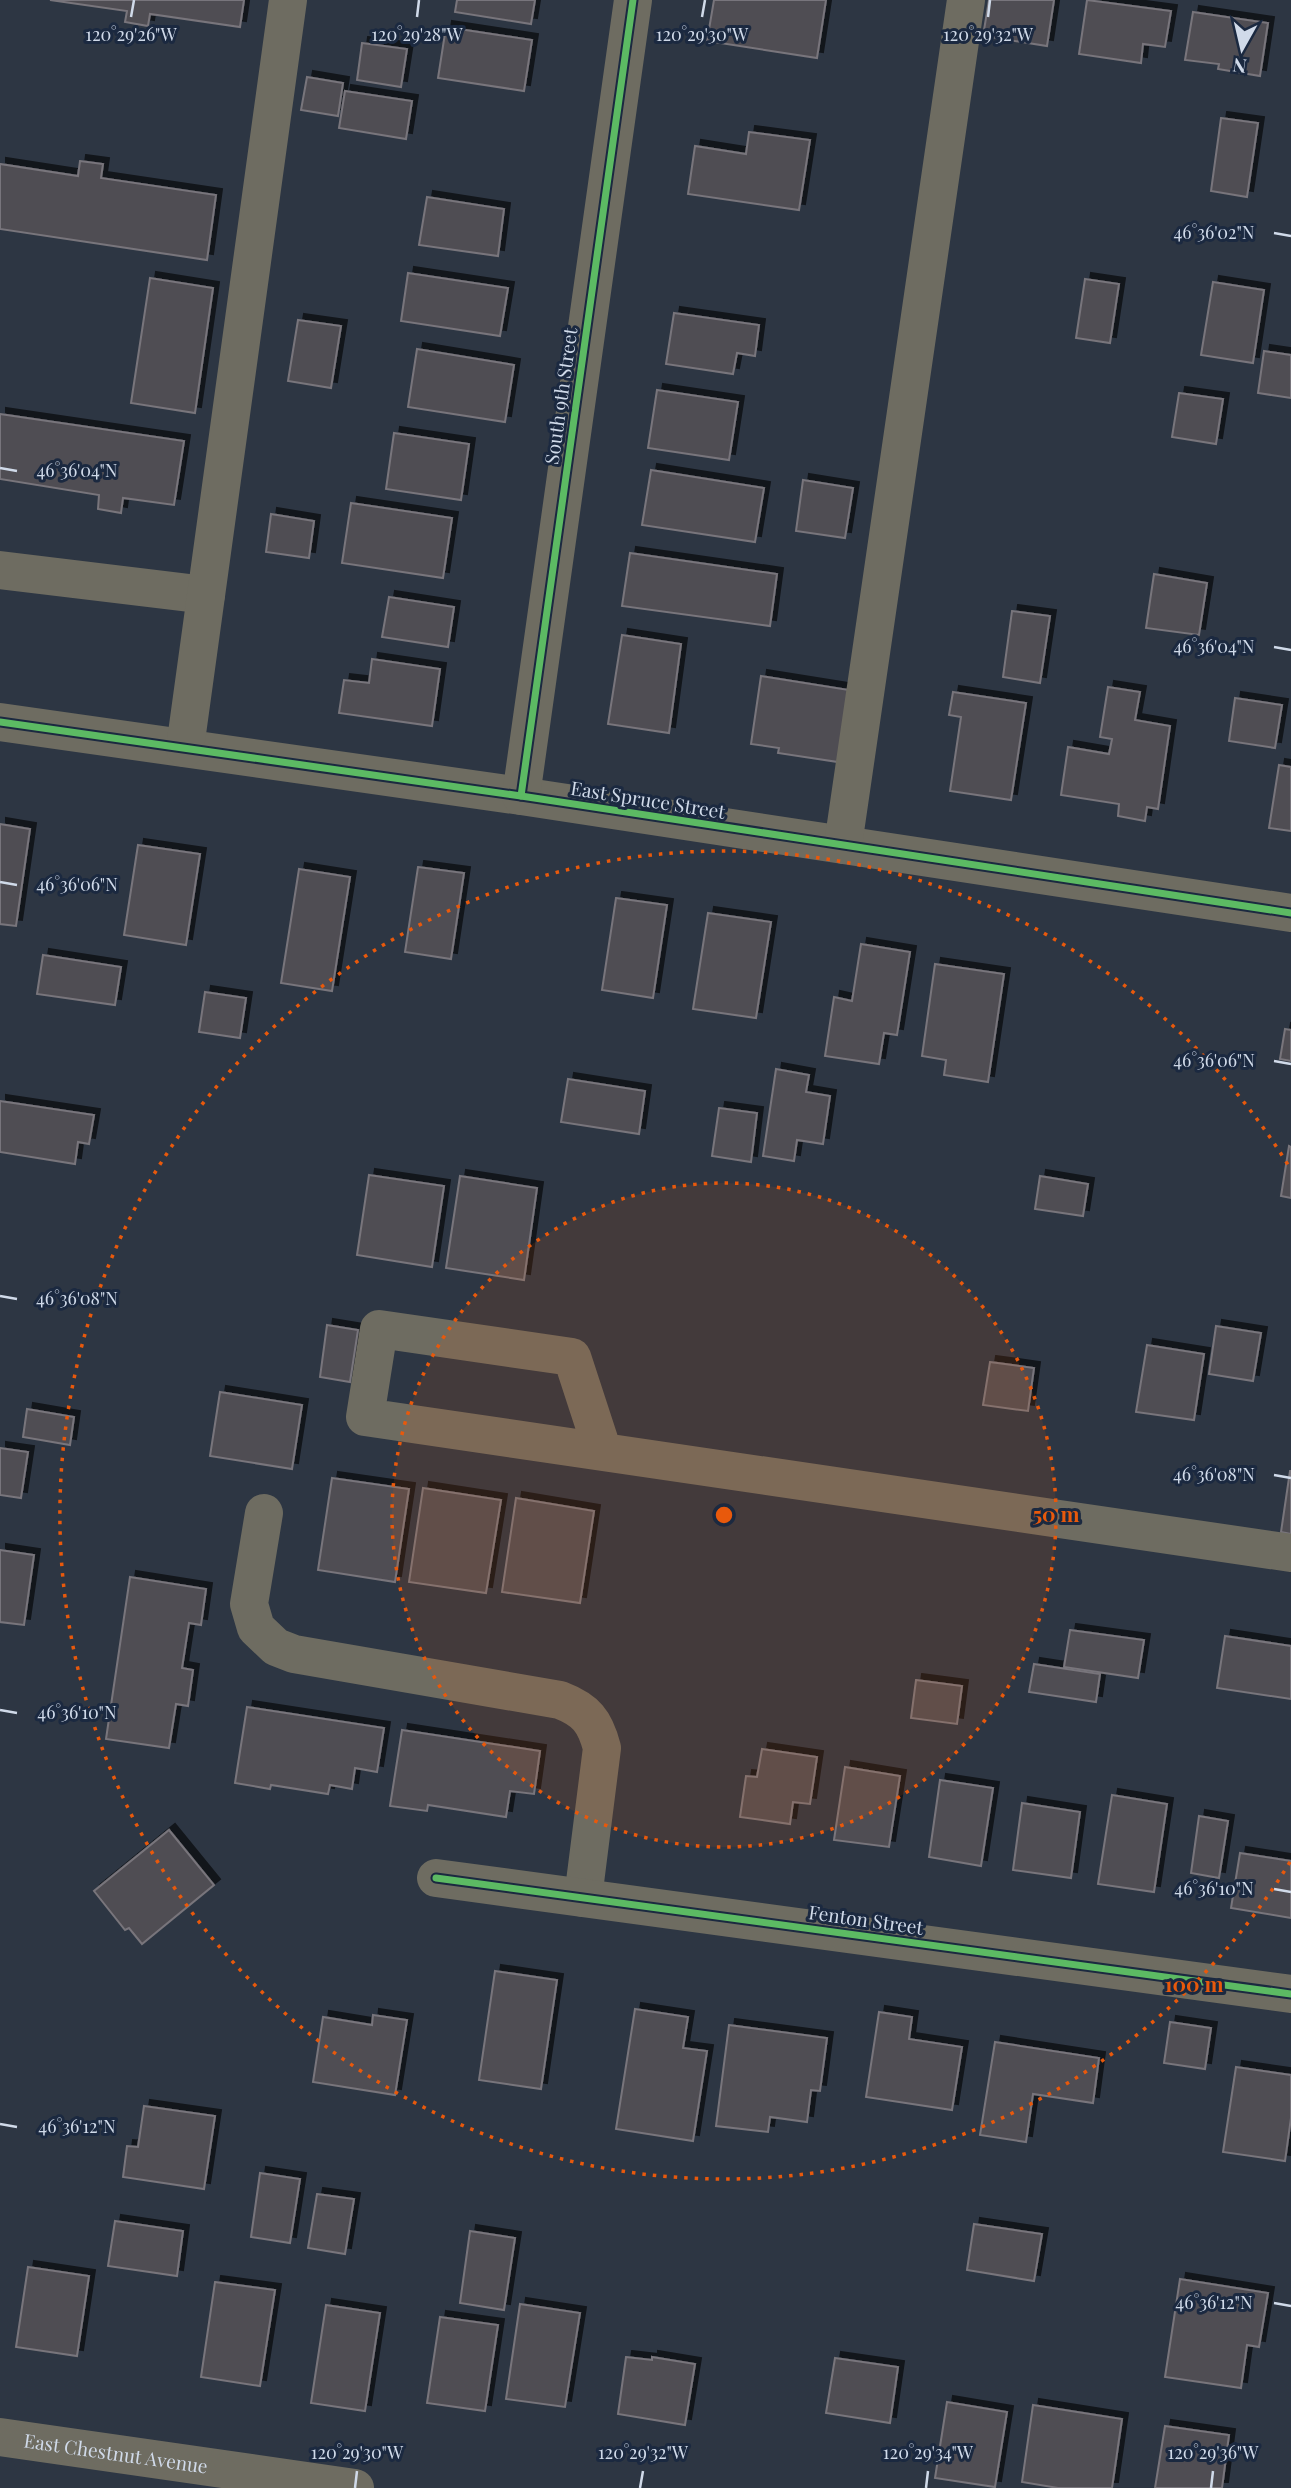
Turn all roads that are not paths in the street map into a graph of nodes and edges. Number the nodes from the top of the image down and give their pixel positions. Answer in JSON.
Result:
{"nodes":[{"id":1,"x":288,"y":0,"type":"edge"},
{"id":2,"x":633,"y":0,"type":"edge"},
{"id":3,"x":966,"y":0,"type":"edge"},
{"id":4,"x":0,"y":570,"type":"edge"},
{"id":5,"x":206,"y":596,"type":"junction"},
{"id":6,"x":0,"y":722,"type":"edge"},
{"id":7,"x":185,"y":748,"type":"junction"},
{"id":8,"x":521,"y":796,"type":"junction"},
{"id":9,"x":843,"y":845,"type":"junction"},
{"id":10,"x":1291,"y":913,"type":"edge"},
{"id":11,"x":603,"y":1452,"type":"junction"},
{"id":12,"x":264,"y":1513,"type":"dead end"},
{"id":13,"x":1291,"y":1553,"type":"edge"},
{"id":14,"x":436,"y":1878,"type":"dead end"},
{"id":15,"x":583,"y":1898,"type":"junction"},
{"id":16,"x":1291,"y":1994,"type":"edge"},
{"id":17,"x":0,"y":2437,"type":"edge"},
{"id":18,"x":355,"y":2488,"type":"edge"}],
"edges":[{"from":1,"to":5,"type":"street"},
{"from":2,"to":8,"type":"street","name":"South 9th Street"},
{"from":3,"to":9,"type":"street"},
{"from":4,"to":5,"type":"street"},
{"from":5,"to":7,"type":"street"},
{"from":6,"to":7,"type":"street","name":"East Spruce Street"},
{"from":7,"to":8,"type":"street","name":"East Spruce Street"},
{"from":8,"to":9,"type":"street","name":"East Spruce Street"},
{"from":9,"to":10,"type":"street","name":"East Spruce Street"},
{"from":11,"to":11,"type":"street"},
{"from":11,"to":13,"type":"street"},
{"from":12,"to":15,"type":"street"},
{"from":14,"to":15,"type":"street","name":"Fenton Street"},
{"from":15,"to":16,"type":"street","name":"Fenton Street"},
{"from":17,"to":18,"type":"street","name":"East Chestnut Avenue"}]}
